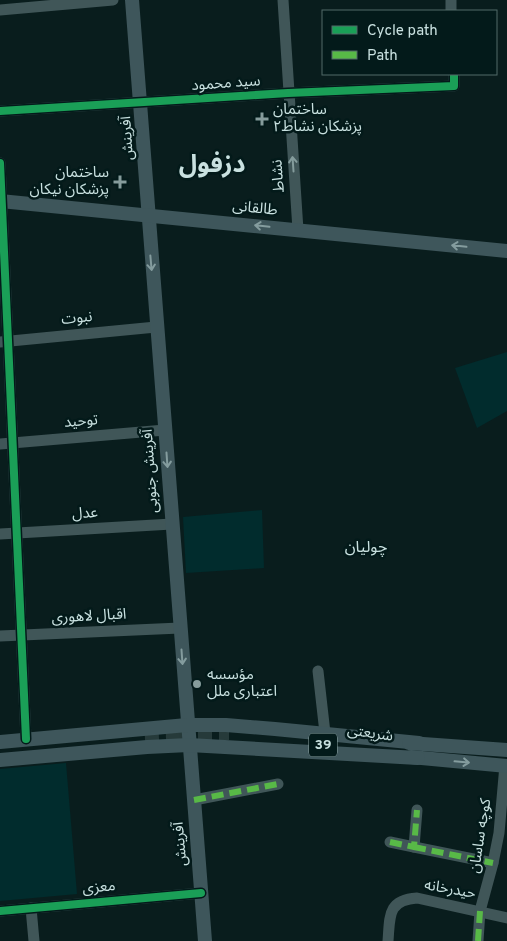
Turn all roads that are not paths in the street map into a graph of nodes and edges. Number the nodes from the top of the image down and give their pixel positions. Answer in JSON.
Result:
{"nodes":[{"id":1,"x":112,"y":0,"type":"edge"},
{"id":2,"x":132,"y":0,"type":"edge"},
{"id":3,"x":283,"y":0,"type":"edge"},
{"id":4,"x":0,"y":10,"type":"edge"},
{"id":5,"x":454,"y":75,"type":"edge"},
{"id":6,"x":288,"y":94,"type":"junction"},
{"id":7,"x":140,"y":103,"type":"junction"},
{"id":8,"x":0,"y":111,"type":"edge"},
{"id":9,"x":0,"y":163,"type":"edge"},
{"id":10,"x":1,"y":201,"type":"edge"},
{"id":11,"x":148,"y":214,"type":"junction"},
{"id":12,"x":298,"y":230,"type":"junction"},
{"id":13,"x":507,"y":251,"type":"edge"},
{"id":14,"x":156,"y":327,"type":"junction"},
{"id":15,"x":4,"y":342,"type":"edge"},
{"id":16,"x":164,"y":430,"type":"junction"},
{"id":17,"x":13,"y":443,"type":"junction"},
{"id":18,"x":0,"y":444,"type":"edge"},
{"id":19,"x":172,"y":524,"type":"junction"},
{"id":20,"x":17,"y":533,"type":"junction"},
{"id":21,"x":0,"y":534,"type":"edge"},
{"id":22,"x":180,"y":628,"type":"junction"},
{"id":23,"x":22,"y":635,"type":"junction"},
{"id":24,"x":0,"y":636,"type":"edge"},
{"id":25,"x":318,"y":672,"type":"dead end"},
{"id":26,"x":187,"y":725,"type":"junction"},
{"id":27,"x":326,"y":733,"type":"junction"},
{"id":28,"x":227,"y":736,"type":"junction"},
{"id":29,"x":145,"y":737,"type":"junction"},
{"id":30,"x":26,"y":739,"type":"junction"},
{"id":31,"x":0,"y":743,"type":"edge"},
{"id":32,"x":419,"y":743,"type":"junction"},
{"id":33,"x":189,"y":745,"type":"junction"},
{"id":34,"x":507,"y":750,"type":"edge"},
{"id":35,"x":0,"y":759,"type":"edge"},
{"id":36,"x":506,"y":765,"type":"edge"},
{"id":37,"x":278,"y":784,"type":"dead end"},
{"id":38,"x":194,"y":800,"type":"junction"},
{"id":39,"x":417,"y":810,"type":"dead end"},
{"id":40,"x":390,"y":842,"type":"dead end"},
{"id":41,"x":414,"y":847,"type":"junction"},
{"id":42,"x":493,"y":863,"type":"junction"},
{"id":43,"x":201,"y":893,"type":"junction"},
{"id":44,"x":31,"y":908,"type":"junction"},
{"id":45,"x":0,"y":911,"type":"edge"},
{"id":46,"x":480,"y":911,"type":"junction"},
{"id":47,"x":507,"y":918,"type":"edge"},
{"id":48,"x":34,"y":941,"type":"edge"},
{"id":49,"x":205,"y":941,"type":"edge"},
{"id":50,"x":388,"y":941,"type":"edge"},
{"id":51,"x":478,"y":941,"type":"edge"}],
"edges":[{"from":1,"to":4,"type":"street"},
{"from":2,"to":7,"type":"main road","name":"آفرینش"},
{"from":3,"to":6,"type":"street","name":"نشاط"},
{"from":5,"to":6,"type":"street","name":"سید محمود"},
{"from":6,"to":7,"type":"street","name":"سید محمود"},
{"from":12,"to":6,"type":"street","name":"نشاط","one_way":true},
{"from":7,"to":8,"type":"street","name":"سید محمود"},
{"from":7,"to":11,"type":"main road","name":"آفرینش"},
{"from":9,"to":10,"type":"street"},
{"from":10,"to":11,"type":"main road","name":"طالقانی"},
{"from":10,"to":15,"type":"street"},
{"from":12,"to":11,"type":"main road","name":"طالقانی","one_way":true},
{"from":11,"to":14,"type":"main road","name":"آفرینش جنوبی","one_way":true},
{"from":13,"to":12,"type":"main road","name":"طالقانی","one_way":true},
{"from":14,"to":15,"type":"street","name":"نبوت"},
{"from":14,"to":16,"type":"main road","name":"آفرینش جنوبی"},
{"from":15,"to":17,"type":"street"},
{"from":16,"to":17,"type":"street","name":"توحید"},
{"from":16,"to":19,"type":"main road","name":"آفرینش جنوبی","one_way":true},
{"from":17,"to":18,"type":"street","name":"توحید"},
{"from":17,"to":20,"type":"street"},
{"from":19,"to":20,"type":"street","name":"عدل"},
{"from":19,"to":22,"type":"main road","name":"آفرینش جنوبی"},
{"from":20,"to":21,"type":"street","name":"عدل"},
{"from":20,"to":23,"type":"street"},
{"from":22,"to":23,"type":"street","name":"اقبال لاهوری"},
{"from":22,"to":26,"type":"main road","name":"آفرینش جنوبی","one_way":true},
{"from":23,"to":24,"type":"street","name":"اقبال لاهوری"},
{"from":23,"to":30,"type":"street"},
{"from":25,"to":27,"type":"street"},
{"from":26,"to":28,"type":"main road"},
{"from":26,"to":29,"type":"main road"},
{"from":26,"to":33,"type":"main road","name":"آفرینش"},
{"from":27,"to":28,"type":"main road"},
{"from":27,"to":32,"type":"main road"},
{"from":28,"to":32,"type":"main road","name":"شریعتی","number":"39"},
{"from":28,"to":33,"type":"main road"},
{"from":28,"to":36,"type":"main road","one_way":true},
{"from":29,"to":30,"type":"main road"},
{"from":29,"to":31,"type":"main road"},
{"from":29,"to":33,"type":"main road"},
{"from":29,"to":35,"type":"main road"},
{"from":30,"to":31,"type":"main road"},
{"from":32,"to":34,"type":"main road","name":"شریعتی","number":"39"},
{"from":33,"to":38,"type":"main road","name":"آفرینش"},
{"from":36,"to":42,"type":"street","name":"کوچه ساسان"},
{"from":37,"to":38,"type":"street"},
{"from":38,"to":43,"type":"main road","name":"آفرینش"},
{"from":39,"to":41,"type":"street"},
{"from":40,"to":41,"type":"street"},
{"from":41,"to":42,"type":"street"},
{"from":42,"to":46,"type":"street","name":"کوچه ساسان"},
{"from":43,"to":44,"type":"street","name":"معزی"},
{"from":43,"to":49,"type":"main road","name":"آفرینش"},
{"from":44,"to":45,"type":"street","name":"معزی"},
{"from":44,"to":48,"type":"street"},
{"from":46,"to":47,"type":"street","name":"حیدرخانه"},
{"from":46,"to":50,"type":"street","name":"حیدرخانه"},
{"from":46,"to":51,"type":"street","name":"کوچه ساسان"}]}
